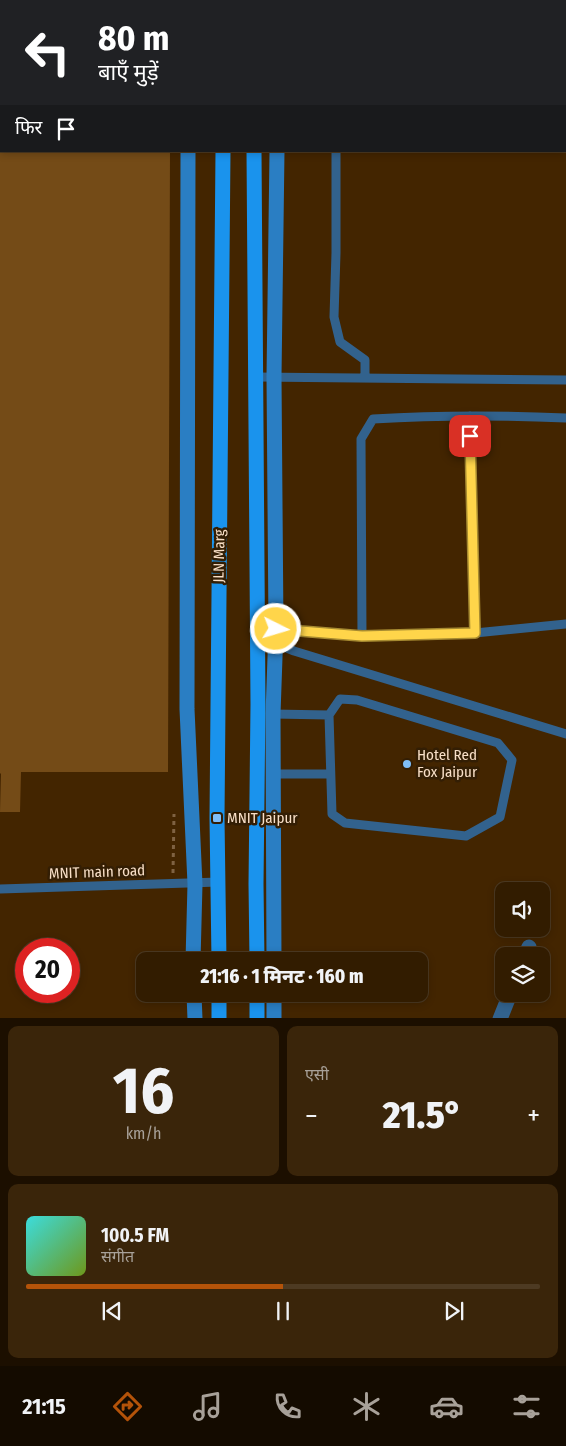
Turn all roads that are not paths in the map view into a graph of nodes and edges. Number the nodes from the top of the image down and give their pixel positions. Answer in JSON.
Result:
{"nodes":[{"id":1,"x":188,"y":152,"type":"edge"},
{"id":2,"x":223,"y":152,"type":"edge"},
{"id":3,"x":254,"y":152,"type":"edge"},
{"id":4,"x":277,"y":152,"type":"edge"},
{"id":5,"x":336,"y":152,"type":"edge"},
{"id":6,"x":256,"y":377,"type":"junction"},
{"id":7,"x":274,"y":377,"type":"junction"},
{"id":8,"x":365,"y":378,"type":"junction"},
{"id":9,"x":566,"y":380,"type":"edge"},
{"id":10,"x":470,"y":416,"type":"junction"},
{"id":11,"x":566,"y":418,"type":"edge"},
{"id":12,"x":566,"y":624,"type":"edge"},
{"id":13,"x":258,"y":632,"type":"junction"},
{"id":14,"x":475,"y":633,"type":"junction"},
{"id":15,"x":275,"y":635,"type":"junction"},
{"id":16,"x":362,"y":636,"type":"junction"},
{"id":17,"x":273,"y":714,"type":"junction"},
{"id":18,"x":329,"y":716,"type":"junction"},
{"id":19,"x":566,"y":734,"type":"edge"},
{"id":20,"x":274,"y":774,"type":"junction"},
{"id":21,"x":330,"y":774,"type":"junction"},
{"id":22,"x":219,"y":882,"type":"junction"},
{"id":23,"x":195,"y":884,"type":"junction"},
{"id":24,"x":256,"y":884,"type":"junction"},
{"id":25,"x":274,"y":884,"type":"junction"},
{"id":26,"x":0,"y":889,"type":"edge"},
{"id":27,"x":194,"y":952,"type":"edge"},
{"id":28,"x":219,"y":952,"type":"edge"},
{"id":29,"x":257,"y":952,"type":"edge"},
{"id":30,"x":274,"y":952,"type":"edge"},
{"id":31,"x":194,"y":1002,"type":"edge"},
{"id":32,"x":219,"y":1002,"type":"edge"},
{"id":33,"x":257,"y":1002,"type":"edge"},
{"id":34,"x":274,"y":1002,"type":"edge"},
{"id":35,"x":507,"y":1002,"type":"edge"},
{"id":36,"x":195,"y":1018,"type":"edge"},
{"id":37,"x":219,"y":1018,"type":"edge"},
{"id":38,"x":257,"y":1018,"type":"edge"},
{"id":39,"x":274,"y":1018,"type":"edge"},
{"id":40,"x":500,"y":1018,"type":"edge"}],
"edges":[{"from":1,"to":23,"type":"street"},
{"from":2,"to":22,"type":"main road","name":"JLN Marg"},
{"from":3,"to":6,"type":"main road"},
{"from":4,"to":7,"type":"street"},
{"from":5,"to":8,"type":"lane"},
{"from":6,"to":7,"type":"lane"},
{"from":6,"to":13,"type":"main road"},
{"from":7,"to":8,"type":"lane"},
{"from":7,"to":15,"type":"street"},
{"from":8,"to":9,"type":"lane"},
{"from":10,"to":11,"type":"lane"},
{"from":10,"to":14,"type":"lane"},
{"from":10,"to":16,"type":"lane"},
{"from":12,"to":14,"type":"lane"},
{"from":13,"to":15,"type":"lane"},
{"from":13,"to":15,"type":"lane"},
{"from":13,"to":24,"type":"main road"},
{"from":14,"to":16,"type":"lane"},
{"from":15,"to":16,"type":"lane"},
{"from":15,"to":17,"type":"street"},
{"from":15,"to":19,"type":"lane"},
{"from":17,"to":18,"type":"lane"},
{"from":17,"to":20,"type":"street"},
{"from":18,"to":21,"type":"lane"},
{"from":18,"to":21,"type":"lane"},
{"from":20,"to":21,"type":"lane"},
{"from":20,"to":25,"type":"street"},
{"from":22,"to":23,"type":"lane","name":"MNIT main road"},
{"from":22,"to":28,"type":"main road","name":"JLN Marg"},
{"from":23,"to":26,"type":"lane","name":"MNIT main road"},
{"from":23,"to":27,"type":"street"},
{"from":24,"to":25,"type":"street"},
{"from":24,"to":29,"type":"main road"},
{"from":25,"to":30,"type":"street"},
{"from":31,"to":36,"type":"street"},
{"from":32,"to":37,"type":"main road"},
{"from":33,"to":38,"type":"main road"},
{"from":34,"to":39,"type":"street"},
{"from":35,"to":40,"type":"street"}]}
